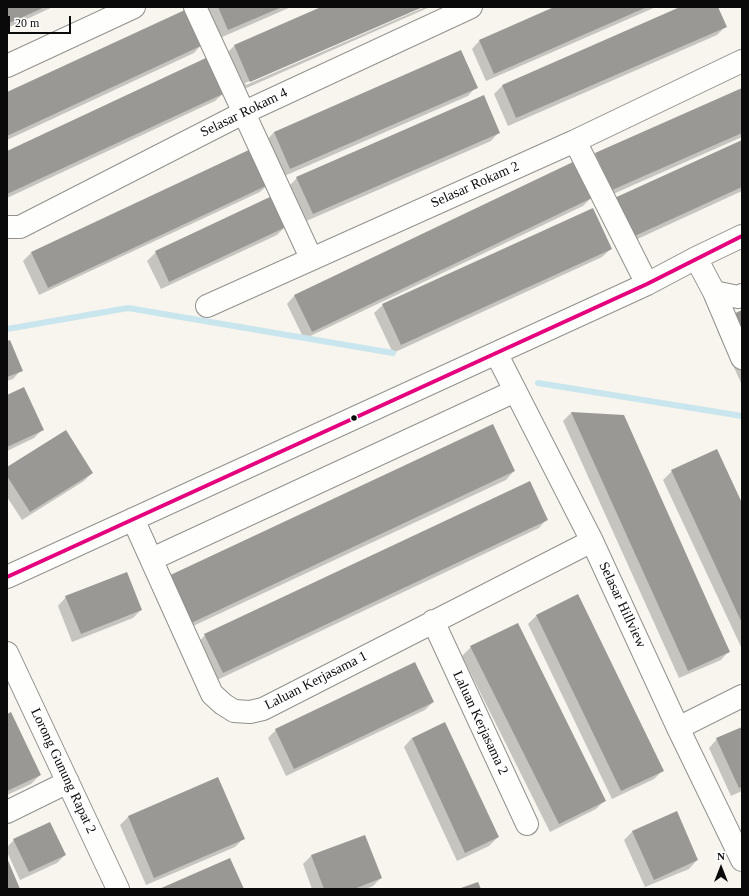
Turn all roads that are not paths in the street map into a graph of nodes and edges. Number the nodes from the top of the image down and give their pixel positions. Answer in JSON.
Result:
{"nodes":[{"id":1,"x":134,"y":7,"type":"edge"},
{"id":2,"x":195,"y":7,"type":"edge"},
{"id":3,"x":471,"y":7,"type":"edge"},
{"id":4,"x":742,"y":61,"type":"edge"},
{"id":5,"x":7,"y":66,"type":"edge"},
{"id":6,"x":244,"y":112,"type":"junction"},
{"id":7,"x":575,"y":141,"type":"junction"},
{"id":8,"x":14,"y":227,"type":"edge"},
{"id":9,"x":742,"y":236,"type":"edge"},
{"id":10,"x":311,"y":258,"type":"junction"},
{"id":11,"x":696,"y":258,"type":"junction"},
{"id":12,"x":646,"y":284,"type":"junction"},
{"id":13,"x":714,"y":292,"type":"junction"},
{"id":14,"x":742,"y":296,"type":"edge"},
{"id":15,"x":207,"y":306,"type":"dead end"},
{"id":16,"x":496,"y":353,"type":"junction"},
{"id":17,"x":742,"y":358,"type":"edge"},
{"id":18,"x":515,"y":390,"type":"junction"},
{"id":19,"x":133,"y":519,"type":"junction"},
{"id":20,"x":592,"y":541,"type":"junction"},
{"id":21,"x":152,"y":559,"type":"junction"},
{"id":22,"x":7,"y":577,"type":"edge"},
{"id":23,"x":433,"y":621,"type":"junction"},
{"id":24,"x":7,"y":653,"type":"edge"},
{"id":25,"x":742,"y":696,"type":"edge"},
{"id":26,"x":678,"y":728,"type":"junction"},
{"id":27,"x":68,"y":782,"type":"junction"},
{"id":28,"x":7,"y":812,"type":"edge"},
{"id":29,"x":527,"y":824,"type":"dead end"},
{"id":30,"x":742,"y":860,"type":"edge"},
{"id":31,"x":118,"y":889,"type":"edge"}],
"edges":[{"from":1,"to":5,"type":"street"},
{"from":2,"to":6,"type":"street"},
{"from":3,"to":6,"type":"street","name":"Selasar Rokam 4"},
{"from":4,"to":7,"type":"street","name":"Selasar Rokam 2"},
{"from":6,"to":8,"type":"street","name":"Selasar Rokam 4"},
{"from":6,"to":10,"type":"street"},
{"from":7,"to":10,"type":"street","name":"Selasar Rokam 2"},
{"from":7,"to":12,"type":"street"},
{"from":9,"to":11,"type":"street"},
{"from":10,"to":15,"type":"street","name":"Selasar Rokam 2"},
{"from":11,"to":12,"type":"street"},
{"from":11,"to":13,"type":"street"},
{"from":12,"to":16,"type":"street"},
{"from":13,"to":14,"type":"street"},
{"from":13,"to":17,"type":"street"},
{"from":16,"to":18,"type":"street","name":"Selasar Hillview"},
{"from":16,"to":19,"type":"street"},
{"from":18,"to":20,"type":"street","name":"Selasar Hillview"},
{"from":18,"to":21,"type":"street"},
{"from":19,"to":21,"type":"street","name":"Laluan Kerjasama 1"},
{"from":19,"to":22,"type":"street"},
{"from":20,"to":23,"type":"street","name":"Laluan Kerjasama 1"},
{"from":20,"to":26,"type":"street","name":"Selasar Hillview"},
{"from":21,"to":23,"type":"street","name":"Laluan Kerjasama 1"},
{"from":23,"to":29,"type":"street","name":"Laluan Kerjasama 2"},
{"from":24,"to":27,"type":"street","name":"Lorong Gunung Rapat 2"},
{"from":25,"to":26,"type":"street"},
{"from":26,"to":30,"type":"street","name":"Selasar Hillview"},
{"from":27,"to":28,"type":"street"},
{"from":27,"to":31,"type":"street","name":"Lorong Gunung Rapat 2"}]}
